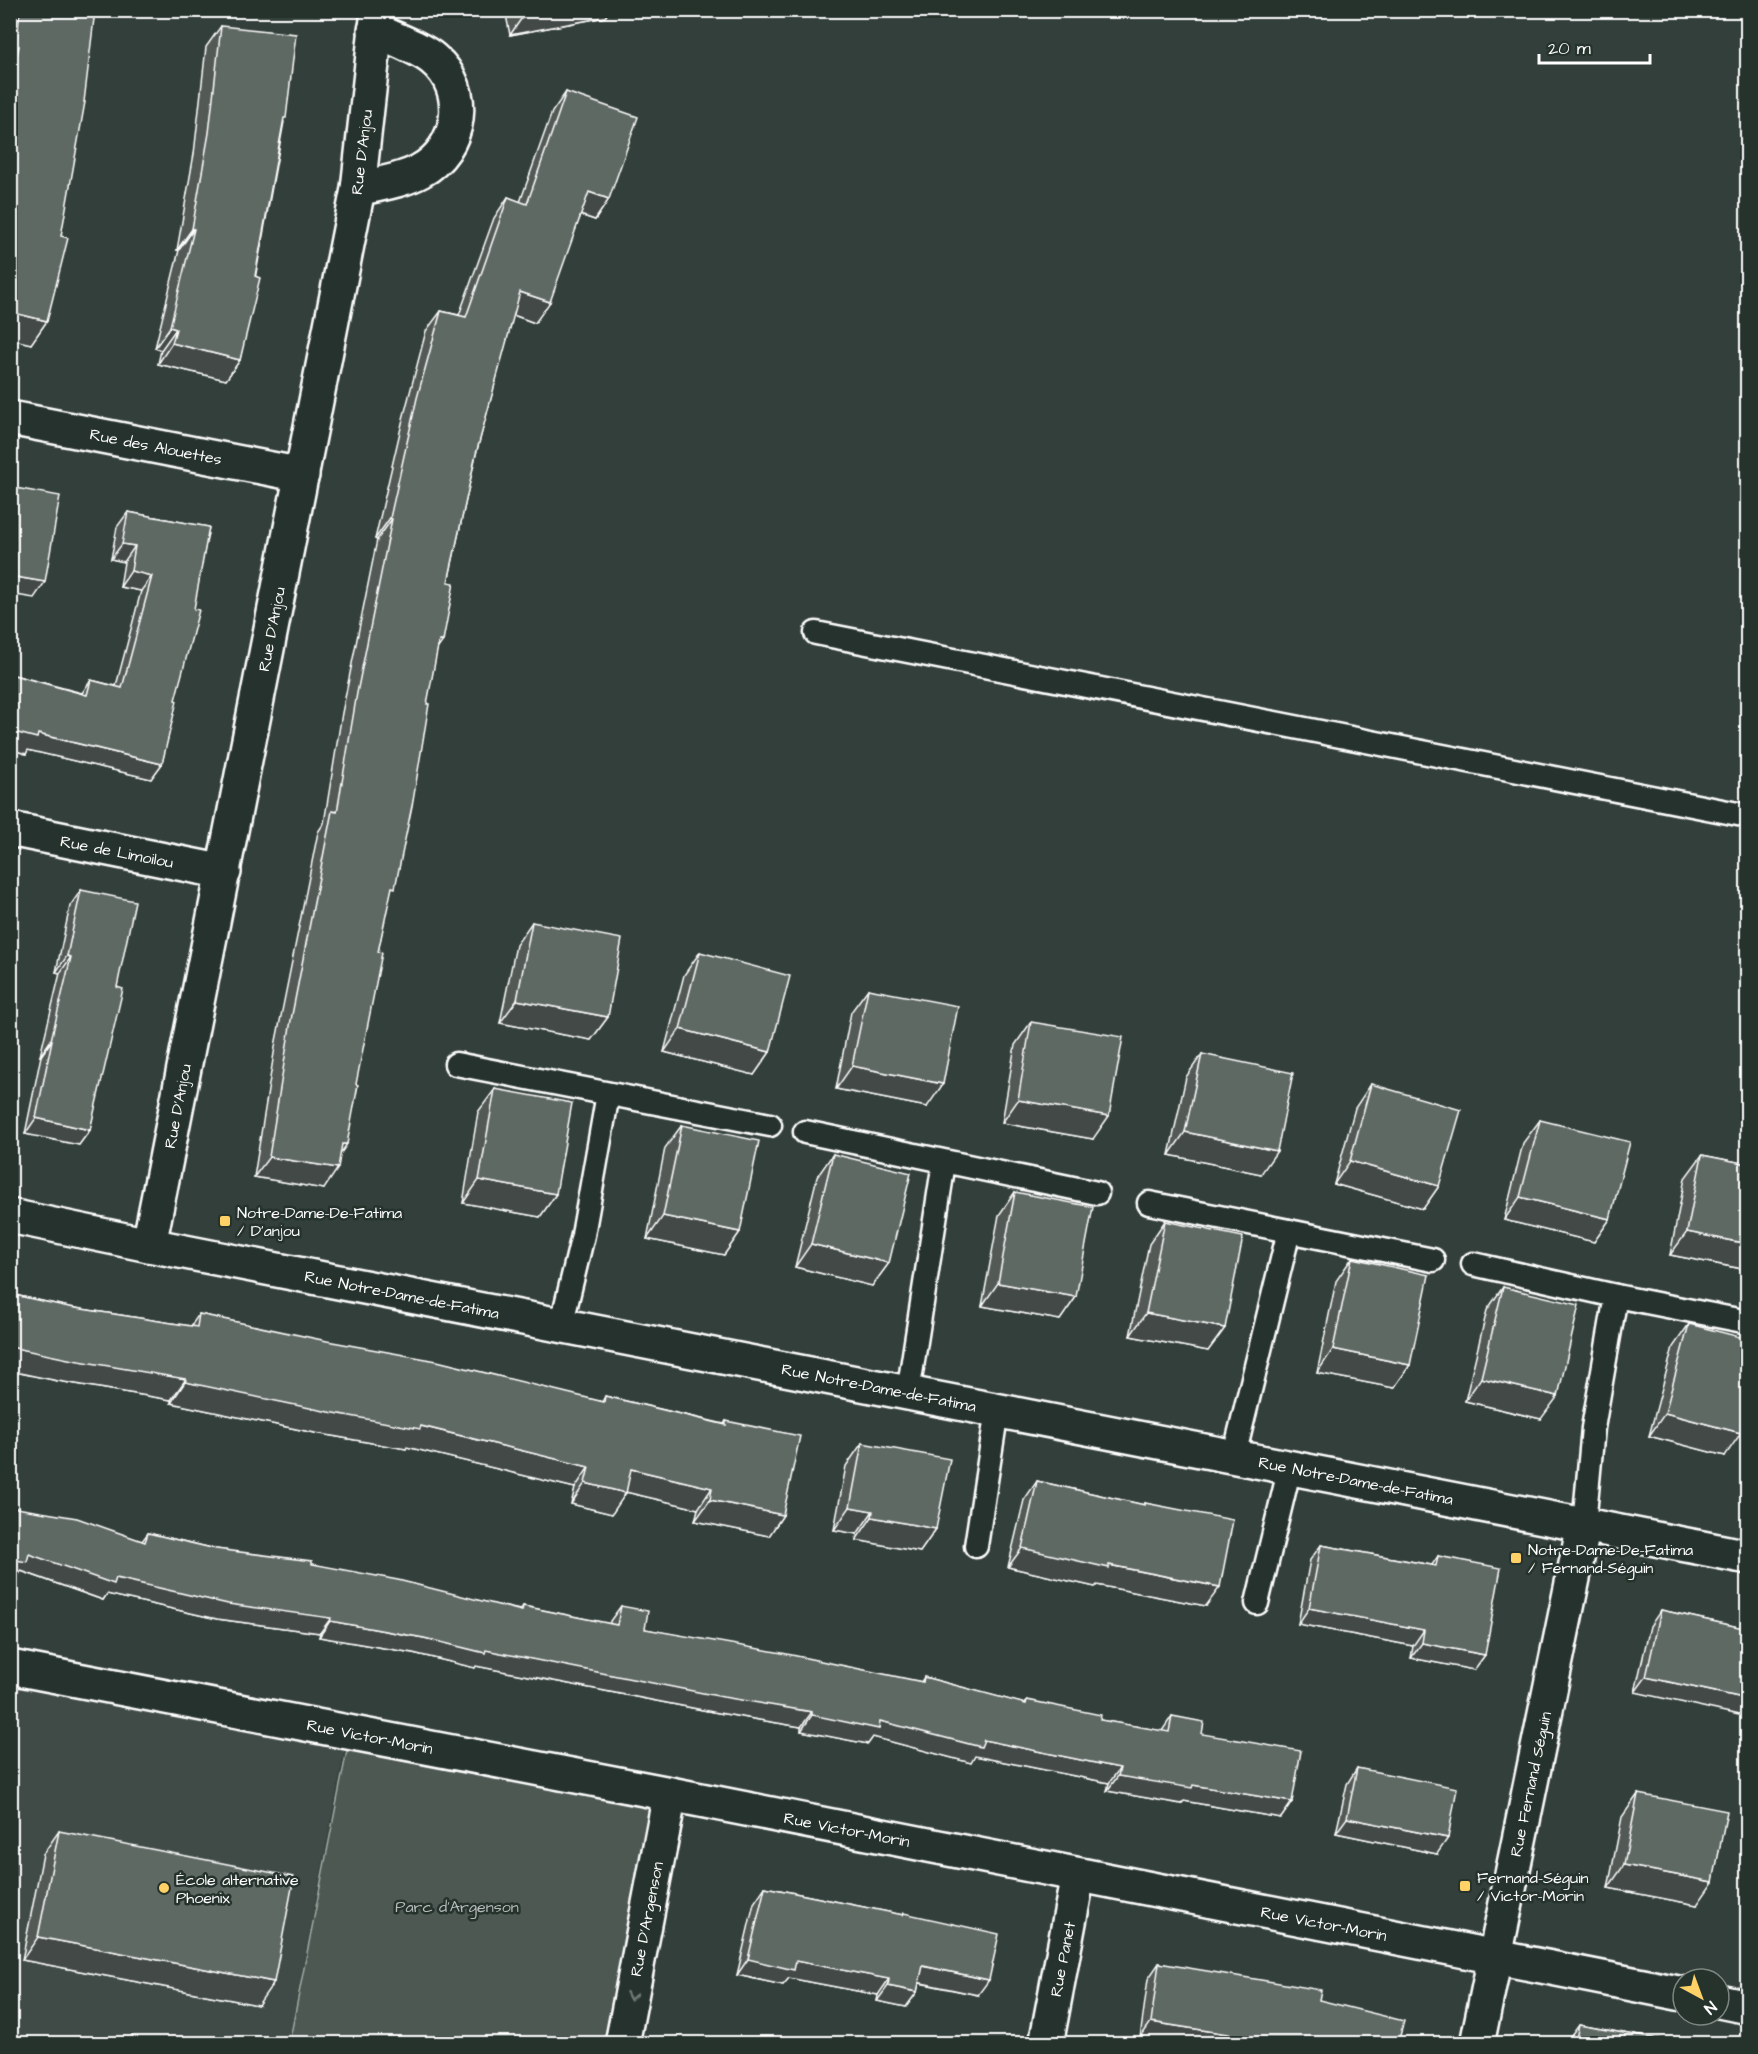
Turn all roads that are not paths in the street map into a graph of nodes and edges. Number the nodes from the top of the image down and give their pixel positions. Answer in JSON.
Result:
{"nodes":[{"id":1,"x":376,"y":20,"type":"edge"},
{"id":2,"x":358,"y":189,"type":"junction"},
{"id":3,"x":10,"y":418,"type":"edge"},
{"id":4,"x":302,"y":475,"type":"junction"},
{"id":5,"x":816,"y":633,"type":"dead end"},
{"id":6,"x":1748,"y":816,"type":"edge"},
{"id":7,"x":10,"y":830,"type":"edge"},
{"id":8,"x":224,"y":872,"type":"junction"},
{"id":9,"x":456,"y":1064,"type":"dead end"},
{"id":10,"x":608,"y":1094,"type":"junction"},
{"id":11,"x":770,"y":1125,"type":"dead end"},
{"id":12,"x":806,"y":1132,"type":"dead end"},
{"id":13,"x":944,"y":1162,"type":"junction"},
{"id":14,"x":1097,"y":1193,"type":"dead end"},
{"id":15,"x":1149,"y":1203,"type":"dead end"},
{"id":16,"x":10,"y":1216,"type":"edge"},
{"id":17,"x":1289,"y":1231,"type":"junction"},
{"id":18,"x":149,"y":1245,"type":"junction"},
{"id":19,"x":1433,"y":1260,"type":"dead end"},
{"id":20,"x":1473,"y":1264,"type":"dead end"},
{"id":21,"x":1616,"y":1296,"type":"junction"},
{"id":22,"x":1748,"y":1322,"type":"edge"},
{"id":23,"x":561,"y":1326,"type":"junction"},
{"id":24,"x":908,"y":1393,"type":"junction"},
{"id":25,"x":997,"y":1410,"type":"junction"},
{"id":26,"x":1233,"y":1456,"type":"junction"},
{"id":27,"x":1290,"y":1467,"type":"junction"},
{"id":28,"x":1584,"y":1525,"type":"junction"},
{"id":29,"x":976,"y":1546,"type":"dead end"},
{"id":30,"x":1748,"y":1557,"type":"edge"},
{"id":31,"x":1257,"y":1604,"type":"dead end"},
{"id":32,"x":10,"y":1667,"type":"edge"},
{"id":33,"x":670,"y":1794,"type":"junction"},
{"id":34,"x":1078,"y":1875,"type":"junction"},
{"id":35,"x":1494,"y":1957,"type":"junction"},
{"id":36,"x":1671,"y":1992,"type":"edge"},
{"id":37,"x":1731,"y":2003,"type":"edge"},
{"id":38,"x":1748,"y":2007,"type":"edge"},
{"id":39,"x":622,"y":2043,"type":"edge"},
{"id":40,"x":1046,"y":2043,"type":"edge"},
{"id":41,"x":1477,"y":2043,"type":"edge"}],
"edges":[{"from":1,"to":2,"type":"street","name":"Rue D'Anjou"},
{"from":1,"to":2,"type":"street"},
{"from":2,"to":4,"type":"street","name":"Rue D'Anjou"},
{"from":3,"to":4,"type":"street","name":"Rue des Alouettes"},
{"from":4,"to":8,"type":"street","name":"Rue D'Anjou"},
{"from":5,"to":6,"type":"lane"},
{"from":7,"to":8,"type":"street","name":"Rue de Limoilou"},
{"from":8,"to":18,"type":"street","name":"Rue D'Anjou"},
{"from":9,"to":10,"type":"lane"},
{"from":10,"to":11,"type":"lane"},
{"from":10,"to":23,"type":"lane"},
{"from":12,"to":13,"type":"lane"},
{"from":13,"to":14,"type":"lane"},
{"from":13,"to":24,"type":"lane"},
{"from":15,"to":17,"type":"lane"},
{"from":16,"to":18,"type":"street","name":"Rue Notre-Dame-de-Fatima"},
{"from":17,"to":19,"type":"lane"},
{"from":17,"to":26,"type":"lane"},
{"from":18,"to":23,"type":"street","name":"Rue Notre-Dame-de-Fatima"},
{"from":20,"to":21,"type":"lane"},
{"from":21,"to":22,"type":"lane"},
{"from":21,"to":28,"type":"lane"},
{"from":23,"to":24,"type":"street","name":"Rue Notre-Dame-de-Fatima"},
{"from":24,"to":25,"type":"street","name":"Rue Notre-Dame-de-Fatima"},
{"from":25,"to":26,"type":"street","name":"Rue Notre-Dame-de-Fatima"},
{"from":25,"to":29,"type":"lane"},
{"from":26,"to":27,"type":"street","name":"Rue Notre-Dame-de-Fatima"},
{"from":27,"to":28,"type":"street","name":"Rue Notre-Dame-de-Fatima"},
{"from":27,"to":31,"type":"lane"},
{"from":28,"to":30,"type":"street","name":"Rue Notre-Dame-de-Fatima"},
{"from":28,"to":35,"type":"street","name":"Rue Fernand Séguin"},
{"from":32,"to":33,"type":"street","name":"Rue Victor-Morin"},
{"from":33,"to":34,"type":"street","name":"Rue Victor-Morin"},
{"from":33,"to":39,"type":"street","name":"Rue D'Argenson","one_way":true},
{"from":34,"to":35,"type":"street","name":"Rue Victor-Morin"},
{"from":34,"to":40,"type":"street","name":"Rue Panet"},
{"from":35,"to":36,"type":"street","name":"Rue Victor-Morin"},
{"from":35,"to":41,"type":"street","name":"Rue Fernand Séguin"},
{"from":37,"to":38,"type":"street"}]}
